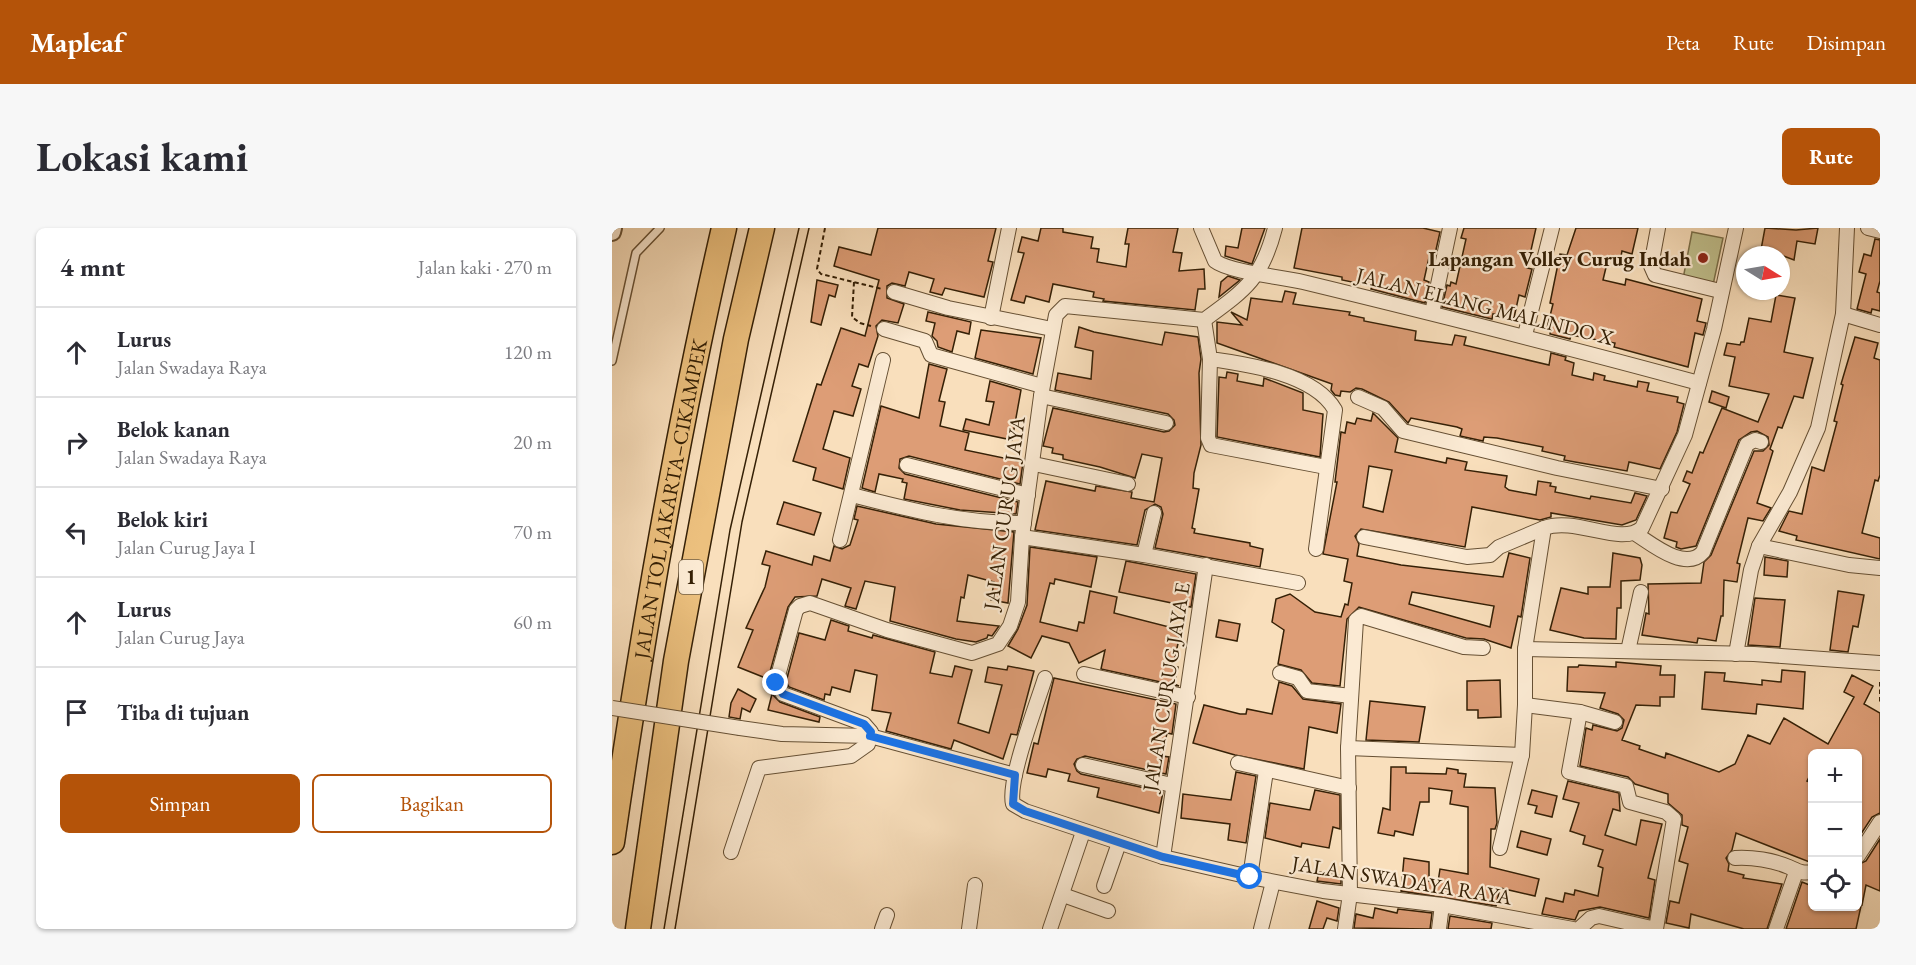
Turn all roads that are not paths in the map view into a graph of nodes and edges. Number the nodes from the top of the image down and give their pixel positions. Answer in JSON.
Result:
{"nodes":[{"id":1,"x":660,"y":228,"type":"edge"},
{"id":2,"x":724,"y":228,"type":"edge"},
{"id":3,"x":762,"y":228,"type":"edge"},
{"id":4,"x":1009,"y":228,"type":"edge"},
{"id":5,"x":1201,"y":228,"type":"edge"},
{"id":6,"x":1275,"y":228,"type":"edge"},
{"id":7,"x":1450,"y":228,"type":"edge"},
{"id":8,"x":1552,"y":228,"type":"edge"},
{"id":9,"x":1658,"y":228,"type":"edge"},
{"id":10,"x":1736,"y":228,"type":"edge"},
{"id":11,"x":1846,"y":228,"type":"edge"},
{"id":12,"x":1868,"y":228,"type":"edge"},
{"id":13,"x":1880,"y":231,"type":"edge"},
{"id":14,"x":1260,"y":272,"type":"junction"},
{"id":15,"x":1720,"y":291,"type":"junction"},
{"id":16,"x":894,"y":292,"type":"road end"},
{"id":17,"x":1432,"y":313,"type":"junction"},
{"id":18,"x":1843,"y":314,"type":"junction"},
{"id":19,"x":991,"y":318,"type":"junction"},
{"id":20,"x":1204,"y":320,"type":"junction"},
{"id":21,"x":1880,"y":325,"type":"edge"},
{"id":22,"x":884,"y":329,"type":"road end"},
{"id":23,"x":1053,"y":329,"type":"junction"},
{"id":24,"x":1526,"y":335,"type":"junction"},
{"id":25,"x":1210,"y":359,"type":"junction"},
{"id":26,"x":884,"y":360,"type":"dead end"},
{"id":27,"x":612,"y":361,"type":"edge"},
{"id":28,"x":1699,"y":383,"type":"junction"},
{"id":29,"x":1041,"y":391,"type":"junction"},
{"id":30,"x":1358,"y":397,"type":"dead end"},
{"id":31,"x":1166,"y":423,"type":"dead end"},
{"id":32,"x":1761,"y":442,"type":"dead end"},
{"id":33,"x":1034,"y":464,"type":"junction"},
{"id":34,"x":908,"y":465,"type":"dead end"},
{"id":35,"x":1326,"y":467,"type":"junction"},
{"id":36,"x":1128,"y":484,"type":"dead end"},
{"id":37,"x":1662,"y":489,"type":"junction"},
{"id":38,"x":852,"y":495,"type":"junction"},
{"id":39,"x":1028,"y":495,"type":"junction"},
{"id":40,"x":1154,"y":513,"type":"dead end"},
{"id":41,"x":1544,"y":528,"type":"junction"},
{"id":42,"x":1023,"y":530,"type":"junction"},
{"id":43,"x":1636,"y":534,"type":"junction"},
{"id":44,"x":1364,"y":537,"type":"dead end"},
{"id":45,"x":840,"y":540,"type":"dead end"},
{"id":46,"x":1759,"y":546,"type":"junction"},
{"id":47,"x":1316,"y":549,"type":"dead end"},
{"id":48,"x":1144,"y":555,"type":"junction"},
{"id":49,"x":1206,"y":566,"type":"junction"},
{"id":50,"x":1880,"y":568,"type":"edge"},
{"id":51,"x":1298,"y":583,"type":"dead end"},
{"id":52,"x":1641,"y":592,"type":"dead end"},
{"id":53,"x":1483,"y":648,"type":"dead end"},
{"id":54,"x":1524,"y":649,"type":"junction"},
{"id":55,"x":1628,"y":651,"type":"junction"},
{"id":56,"x":1736,"y":654,"type":"junction"},
{"id":57,"x":1880,"y":663,"type":"edge"},
{"id":58,"x":1280,"y":673,"type":"dead end"},
{"id":59,"x":1084,"y":674,"type":"dead end"},
{"id":60,"x":1045,"y":678,"type":"dead end"},
{"id":61,"x":1351,"y":696,"type":"junction"},
{"id":62,"x":1188,"y":697,"type":"junction"},
{"id":63,"x":1525,"y":705,"type":"junction"},
{"id":64,"x":612,"y":708,"type":"edge"},
{"id":65,"x":1580,"y":712,"type":"junction"},
{"id":66,"x":1616,"y":722,"type":"dead end"},
{"id":67,"x":870,"y":736,"type":"junction"},
{"id":68,"x":1348,"y":748,"type":"junction"},
{"id":69,"x":1522,"y":755,"type":"junction"},
{"id":70,"x":1238,"y":763,"type":"dead end"},
{"id":71,"x":1083,"y":765,"type":"dead end"},
{"id":72,"x":1266,"y":771,"type":"junction"},
{"id":73,"x":1015,"y":775,"type":"junction"},
{"id":74,"x":1172,"y":785,"type":"junction"},
{"id":75,"x":1349,"y":788,"type":"junction"},
{"id":76,"x":1880,"y":822,"type":"edge"},
{"id":77,"x":1083,"y":832,"type":"junction"},
{"id":78,"x":612,"y":842,"type":"edge"},
{"id":79,"x":1119,"y":843,"type":"junction"},
{"id":80,"x":1500,"y":848,"type":"dead end"},
{"id":81,"x":1862,"y":849,"type":"edge"},
{"id":82,"x":731,"y":852,"type":"dead end"},
{"id":83,"x":1163,"y":857,"type":"junction"},
{"id":84,"x":1735,"y":858,"type":"dead end"},
{"id":85,"x":1796,"y":872,"type":"junction"},
{"id":86,"x":1808,"y":872,"type":"edge"},
{"id":87,"x":1250,"y":877,"type":"junction"},
{"id":88,"x":1273,"y":882,"type":"junction"},
{"id":89,"x":975,"y":885,"type":"dead end"},
{"id":90,"x":1104,"y":886,"type":"dead end"},
{"id":91,"x":1350,"y":894,"type":"junction"},
{"id":92,"x":1062,"y":895,"type":"junction"},
{"id":93,"x":1442,"y":905,"type":"junction"},
{"id":94,"x":1108,"y":911,"type":"dead end"},
{"id":95,"x":887,"y":915,"type":"dead end"},
{"id":96,"x":1618,"y":924,"type":"edge"},
{"id":97,"x":1522,"y":925,"type":"edge"},
{"id":98,"x":638,"y":929,"type":"edge"},
{"id":99,"x":882,"y":929,"type":"edge"},
{"id":100,"x":969,"y":929,"type":"edge"},
{"id":101,"x":1050,"y":929,"type":"edge"},
{"id":102,"x":1261,"y":929,"type":"edge"},
{"id":103,"x":1345,"y":929,"type":"edge"},
{"id":104,"x":1439,"y":929,"type":"edge"},
{"id":105,"x":1573,"y":929,"type":"edge"},
{"id":106,"x":1579,"y":929,"type":"edge"},
{"id":107,"x":1656,"y":929,"type":"edge"},
{"id":108,"x":1776,"y":929,"type":"edge"}],
"edges":[{"from":1,"to":27,"type":"lane"},
{"from":2,"to":78,"type":"highway","name":"JALAN TOL JAKARTA–CIKAMPEK","number":"1"},
{"from":3,"to":98,"type":"highway","name":"JALAN TOL JAKARTA–CIKAMPEK","number":"1"},
{"from":4,"to":19,"type":"street"},
{"from":5,"to":14,"type":"street","name":"JALAN ELANG MALINDO X"},
{"from":6,"to":14,"type":"street"},
{"from":7,"to":17,"type":"street"},
{"from":8,"to":24,"type":"street"},
{"from":9,"to":15,"type":"street"},
{"from":10,"to":15,"type":"street"},
{"from":11,"to":18,"type":"street"},
{"from":12,"to":13,"type":"street"},
{"from":14,"to":17,"type":"street","name":"JALAN ELANG MALINDO X"},
{"from":14,"to":20,"type":"street"},
{"from":15,"to":28,"type":"street"},
{"from":16,"to":19,"type":"street"},
{"from":17,"to":24,"type":"street","name":"JALAN ELANG MALINDO X"},
{"from":18,"to":21,"type":"street"},
{"from":18,"to":46,"type":"street"},
{"from":19,"to":23,"type":"street"},
{"from":20,"to":23,"type":"street","name":"JALAN CURUG JAYA"},
{"from":20,"to":25,"type":"street"},
{"from":22,"to":29,"type":"street"},
{"from":23,"to":29,"type":"street","name":"JALAN CURUG JAYA"},
{"from":24,"to":28,"type":"street","name":"JALAN ELANG MALINDO X"},
{"from":25,"to":35,"type":"street"},
{"from":25,"to":35,"type":"street"},
{"from":26,"to":38,"type":"street"},
{"from":28,"to":37,"type":"street"},
{"from":29,"to":31,"type":"street"},
{"from":29,"to":33,"type":"street","name":"JALAN CURUG JAYA"},
{"from":30,"to":37,"type":"street"},
{"from":32,"to":43,"type":"street"},
{"from":33,"to":36,"type":"street"},
{"from":33,"to":39,"type":"street","name":"JALAN CURUG JAYA"},
{"from":34,"to":39,"type":"street"},
{"from":35,"to":47,"type":"street"},
{"from":37,"to":43,"type":"street"},
{"from":38,"to":42,"type":"street","name":"JALAN CURUG JAYA E"},
{"from":38,"to":45,"type":"street"},
{"from":39,"to":42,"type":"street","name":"JALAN CURUG JAYA"},
{"from":40,"to":48,"type":"street"},
{"from":41,"to":43,"type":"street"},
{"from":41,"to":44,"type":"street"},
{"from":41,"to":54,"type":"street"},
{"from":42,"to":48,"type":"street","name":"JALAN CURUG JAYA E"},
{"from":42,"to":67,"type":"street","name":"JALAN CURUG JAYA"},
{"from":46,"to":50,"type":"street"},
{"from":46,"to":56,"type":"street"},
{"from":48,"to":49,"type":"street","name":"JALAN CURUG JAYA E"},
{"from":49,"to":51,"type":"street"},
{"from":49,"to":62,"type":"street","name":"JALAN CURUG JAYA E"},
{"from":52,"to":55,"type":"street"},
{"from":53,"to":61,"type":"street"},
{"from":54,"to":55,"type":"street"},
{"from":54,"to":63,"type":"street"},
{"from":55,"to":56,"type":"street"},
{"from":56,"to":57,"type":"street"},
{"from":58,"to":61,"type":"street"},
{"from":59,"to":62,"type":"street"},
{"from":60,"to":73,"type":"street"},
{"from":61,"to":68,"type":"street"},
{"from":62,"to":74,"type":"street","name":"JALAN CURUG JAYA E"},
{"from":63,"to":65,"type":"street"},
{"from":63,"to":69,"type":"street"},
{"from":64,"to":67,"type":"street","bridge":true},
{"from":65,"to":66,"type":"street"},
{"from":65,"to":107,"type":"street"},
{"from":67,"to":73,"type":"street"},
{"from":67,"to":82,"type":"street"},
{"from":68,"to":69,"type":"street"},
{"from":68,"to":75,"type":"street"},
{"from":69,"to":80,"type":"street"},
{"from":70,"to":72,"type":"street"},
{"from":71,"to":74,"type":"street"},
{"from":72,"to":75,"type":"street"},
{"from":72,"to":87,"type":"street"},
{"from":73,"to":77,"type":"street","name":"JALAN SWADAYA RAYA"},
{"from":74,"to":83,"type":"street","name":"JALAN CURUG JAYA E"},
{"from":75,"to":91,"type":"street"},
{"from":76,"to":81,"type":"street"},
{"from":77,"to":79,"type":"street","name":"JALAN SWADAYA RAYA"},
{"from":77,"to":92,"type":"street"},
{"from":79,"to":83,"type":"street","name":"JALAN SWADAYA RAYA"},
{"from":79,"to":90,"type":"street"},
{"from":83,"to":87,"type":"street","name":"JALAN SWADAYA RAYA"},
{"from":84,"to":85,"type":"street"},
{"from":85,"to":86,"type":"street"},
{"from":85,"to":108,"type":"street"},
{"from":87,"to":88,"type":"street","name":"JALAN SWADAYA RAYA"},
{"from":88,"to":91,"type":"street","name":"JALAN SWADAYA RAYA"},
{"from":88,"to":102,"type":"street"},
{"from":89,"to":100,"type":"street"},
{"from":91,"to":93,"type":"street","name":"JALAN SWADAYA RAYA"},
{"from":91,"to":103,"type":"street"},
{"from":92,"to":94,"type":"street"},
{"from":92,"to":101,"type":"street"},
{"from":93,"to":97,"type":"street","name":"JALAN SWADAYA RAYA"},
{"from":93,"to":104,"type":"street"},
{"from":95,"to":99,"type":"street"},
{"from":96,"to":106,"type":"street"},
{"from":96,"to":107,"type":"street"},
{"from":97,"to":105,"type":"street","name":"JALAN SWADAYA RAYA"}]}
